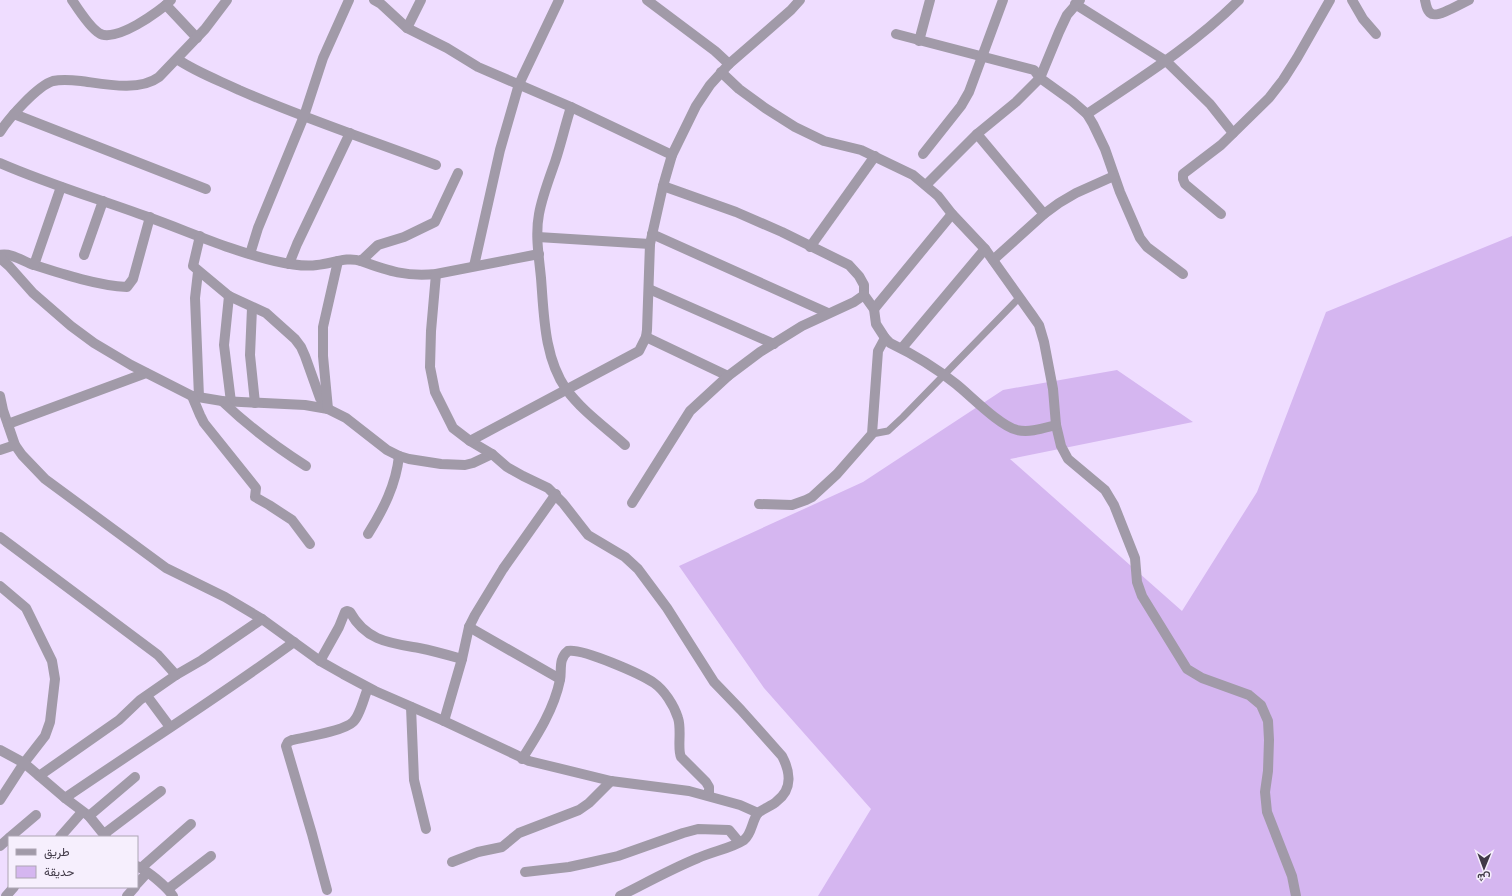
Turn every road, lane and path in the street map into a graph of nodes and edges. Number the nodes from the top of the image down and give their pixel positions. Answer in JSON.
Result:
{"nodes":[{"id":1,"x":72,"y":0,"type":"edge"},
{"id":2,"x":227,"y":0,"type":"edge"},
{"id":3,"x":349,"y":0,"type":"edge"},
{"id":4,"x":374,"y":0,"type":"edge"},
{"id":5,"x":421,"y":0,"type":"edge"},
{"id":6,"x":559,"y":0,"type":"edge"},
{"id":7,"x":647,"y":0,"type":"edge"},
{"id":8,"x":800,"y":0,"type":"edge"},
{"id":9,"x":930,"y":0,"type":"edge"},
{"id":10,"x":1003,"y":0,"type":"edge"},
{"id":11,"x":1239,"y":0,"type":"edge"},
{"id":12,"x":1330,"y":0,"type":"edge"},
{"id":13,"x":1352,"y":0,"type":"edge"},
{"id":14,"x":1424,"y":0,"type":"edge"},
{"id":15,"x":1469,"y":0,"type":"edge"},
{"id":16,"x":1077,"y":2,"type":"edge"},
{"id":17,"x":169,"y":3,"type":"edge"},
{"id":18,"x":407,"y":28,"type":"junction"},
{"id":19,"x":896,"y":34,"type":"dead end"},
{"id":20,"x":1376,"y":34,"type":"dead end"},
{"id":21,"x":197,"y":38,"type":"junction"},
{"id":22,"x":919,"y":40,"type":"junction"},
{"id":23,"x":983,"y":57,"type":"junction"},
{"id":24,"x":177,"y":59,"type":"junction"},
{"id":25,"x":1166,"y":61,"type":"junction"},
{"id":26,"x":729,"y":64,"type":"junction"},
{"id":27,"x":721,"y":72,"type":"junction"},
{"id":28,"x":1040,"y":78,"type":"junction"},
{"id":29,"x":519,"y":84,"type":"junction"},
{"id":30,"x":571,"y":107,"type":"junction"},
{"id":31,"x":14,"y":114,"type":"junction"},
{"id":32,"x":1087,"y":114,"type":"junction"},
{"id":33,"x":304,"y":116,"type":"junction"},
{"id":34,"x":0,"y":132,"type":"edge"},
{"id":35,"x":350,"y":133,"type":"junction"},
{"id":36,"x":1233,"y":133,"type":"junction"},
{"id":37,"x":977,"y":134,"type":"junction"},
{"id":38,"x":923,"y":154,"type":"dead end"},
{"id":39,"x":672,"y":155,"type":"junction"},
{"id":40,"x":875,"y":156,"type":"junction"},
{"id":41,"x":0,"y":163,"type":"edge"},
{"id":42,"x":436,"y":165,"type":"dead end"},
{"id":43,"x":458,"y":173,"type":"dead end"},
{"id":44,"x":1114,"y":176,"type":"junction"},
{"id":45,"x":926,"y":185,"type":"junction"},
{"id":46,"x":663,"y":186,"type":"junction"},
{"id":47,"x":61,"y":188,"type":"junction"},
{"id":48,"x":206,"y":189,"type":"dead end"},
{"id":49,"x":102,"y":201,"type":"junction"},
{"id":50,"x":952,"y":214,"type":"junction"},
{"id":51,"x":1044,"y":214,"type":"junction"},
{"id":52,"x":1221,"y":214,"type":"dead end"},
{"id":53,"x":150,"y":218,"type":"junction"},
{"id":54,"x":200,"y":236,"type":"junction"},
{"id":55,"x":538,"y":237,"type":"junction"},
{"id":56,"x":651,"y":239,"type":"junction"},
{"id":57,"x":810,"y":246,"type":"junction"},
{"id":58,"x":985,"y":249,"type":"junction"},
{"id":59,"x":250,"y":254,"type":"junction"},
{"id":60,"x":539,"y":254,"type":"junction"},
{"id":61,"x":0,"y":255,"type":"edge"},
{"id":62,"x":84,"y":255,"type":"dead end"},
{"id":63,"x":0,"y":258,"type":"edge"},
{"id":64,"x":993,"y":260,"type":"junction"},
{"id":65,"x":338,"y":261,"type":"junction"},
{"id":66,"x":361,"y":261,"type":"junction"},
{"id":67,"x":289,"y":264,"type":"junction"},
{"id":68,"x":34,"y":265,"type":"junction"},
{"id":69,"x":474,"y":266,"type":"junction"},
{"id":70,"x":198,"y":272,"type":"junction"},
{"id":71,"x":436,"y":274,"type":"junction"},
{"id":72,"x":1183,"y":274,"type":"dead end"},
{"id":73,"x":649,"y":289,"type":"junction"},
{"id":74,"x":864,"y":295,"type":"junction"},
{"id":75,"x":229,"y":296,"type":"junction"},
{"id":76,"x":1020,"y":297,"type":"junction"},
{"id":77,"x":252,"y":308,"type":"junction"},
{"id":78,"x":874,"y":309,"type":"junction"},
{"id":79,"x":828,"y":313,"type":"junction"},
{"id":80,"x":646,"y":337,"type":"junction"},
{"id":81,"x":885,"y":338,"type":"junction"},
{"id":82,"x":774,"y":344,"type":"junction"},
{"id":83,"x":902,"y":348,"type":"junction"},
{"id":84,"x":146,"y":373,"type":"junction"},
{"id":85,"x":944,"y":374,"type":"junction"},
{"id":86,"x":728,"y":376,"type":"junction"},
{"id":87,"x":567,"y":389,"type":"junction"},
{"id":88,"x":0,"y":396,"type":"edge"},
{"id":89,"x":196,"y":396,"type":"junction"},
{"id":90,"x":226,"y":402,"type":"junction"},
{"id":91,"x":255,"y":403,"type":"junction"},
{"id":92,"x":328,"y":409,"type":"junction"},
{"id":93,"x":2,"y":411,"type":"edge"},
{"id":94,"x":8,"y":424,"type":"junction"},
{"id":95,"x":1056,"y":425,"type":"junction"},
{"id":96,"x":872,"y":434,"type":"junction"},
{"id":97,"x":470,"y":441,"type":"junction"},
{"id":98,"x":15,"y":445,"type":"junction"},
{"id":99,"x":625,"y":445,"type":"dead end"},
{"id":100,"x":0,"y":450,"type":"edge"},
{"id":101,"x":492,"y":454,"type":"junction"},
{"id":102,"x":399,"y":456,"type":"junction"},
{"id":103,"x":306,"y":466,"type":"dead end"},
{"id":104,"x":556,"y":494,"type":"junction"},
{"id":105,"x":632,"y":503,"type":"dead end"},
{"id":106,"x":759,"y":504,"type":"dead end"},
{"id":107,"x":368,"y":534,"type":"dead end"},
{"id":108,"x":0,"y":537,"type":"edge"},
{"id":109,"x":310,"y":544,"type":"dead end"},
{"id":110,"x":0,"y":586,"type":"edge"},
{"id":111,"x":262,"y":619,"type":"junction"},
{"id":112,"x":469,"y":627,"type":"junction"},
{"id":113,"x":294,"y":642,"type":"junction"},
{"id":114,"x":462,"y":659,"type":"junction"},
{"id":115,"x":320,"y":661,"type":"junction"},
{"id":116,"x":176,"y":675,"type":"junction"},
{"id":117,"x":560,"y":679,"type":"junction"},
{"id":118,"x":368,"y":688,"type":"junction"},
{"id":119,"x":147,"y":696,"type":"junction"},
{"id":120,"x":411,"y":708,"type":"junction"},
{"id":121,"x":444,"y":721,"type":"junction"},
{"id":122,"x":170,"y":727,"type":"junction"},
{"id":123,"x":0,"y":750,"type":"edge"},
{"id":124,"x":522,"y":758,"type":"junction"},
{"id":125,"x":24,"y":763,"type":"junction"},
{"id":126,"x":39,"y":776,"type":"junction"},
{"id":127,"x":135,"y":777,"type":"dead end"},
{"id":128,"x":611,"y":781,"type":"junction"},
{"id":129,"x":161,"y":791,"type":"dead end"},
{"id":130,"x":709,"y":795,"type":"junction"},
{"id":131,"x":64,"y":798,"type":"junction"},
{"id":132,"x":0,"y":800,"type":"edge"},
{"id":133,"x":758,"y":813,"type":"junction"},
{"id":134,"x":85,"y":814,"type":"junction"},
{"id":135,"x":36,"y":815,"type":"dead end"},
{"id":136,"x":191,"y":824,"type":"dead end"},
{"id":137,"x":426,"y":829,"type":"dead end"},
{"id":138,"x":11,"y":836,"type":"edge"},
{"id":139,"x":61,"y":836,"type":"edge"},
{"id":140,"x":105,"y":836,"type":"edge"},
{"id":141,"x":8,"y":839,"type":"edge"},
{"id":142,"x":739,"y":842,"type":"junction"},
{"id":143,"x":0,"y":846,"type":"edge"},
{"id":144,"x":211,"y":856,"type":"dead end"},
{"id":145,"x":452,"y":862,"type":"dead end"},
{"id":146,"x":142,"y":869,"type":"edge"},
{"id":147,"x":525,"y":872,"type":"dead end"},
{"id":148,"x":138,"y":881,"type":"edge"},
{"id":149,"x":13,"y":888,"type":"edge"},
{"id":150,"x":133,"y":888,"type":"edge"},
{"id":151,"x":327,"y":890,"type":"dead end"},
{"id":152,"x":171,"y":892,"type":"edge"},
{"id":153,"x":6,"y":896,"type":"edge"},
{"id":154,"x":127,"y":896,"type":"edge"},
{"id":155,"x":620,"y":896,"type":"edge"},
{"id":156,"x":1296,"y":896,"type":"edge"}],
"edges":[{"from":1,"to":17,"type":"street"},
{"from":2,"to":21,"type":"street"},
{"from":3,"to":33,"type":"street"},
{"from":4,"to":18,"type":"street"},
{"from":5,"to":18,"type":"street"},
{"from":6,"to":29,"type":"street"},
{"from":7,"to":26,"type":"street"},
{"from":8,"to":26,"type":"street"},
{"from":9,"to":22,"type":"street"},
{"from":10,"to":23,"type":"street"},
{"from":11,"to":25,"type":"street"},
{"from":12,"to":36,"type":"street"},
{"from":13,"to":20,"type":"street"},
{"from":14,"to":15,"type":"street"},
{"from":16,"to":25,"type":"street"},
{"from":16,"to":28,"type":"street"},
{"from":17,"to":21,"type":"street"},
{"from":18,"to":29,"type":"street"},
{"from":19,"to":22,"type":"street"},
{"from":21,"to":24,"type":"street"},
{"from":22,"to":23,"type":"street"},
{"from":23,"to":28,"type":"street"},
{"from":23,"to":38,"type":"street"},
{"from":24,"to":31,"type":"street"},
{"from":24,"to":33,"type":"street"},
{"from":25,"to":32,"type":"street"},
{"from":25,"to":36,"type":"street"},
{"from":26,"to":27,"type":"street"},
{"from":27,"to":39,"type":"street"},
{"from":27,"to":40,"type":"street"},
{"from":28,"to":32,"type":"street"},
{"from":28,"to":37,"type":"street"},
{"from":29,"to":30,"type":"street"},
{"from":29,"to":69,"type":"street"},
{"from":30,"to":39,"type":"street"},
{"from":30,"to":55,"type":"street"},
{"from":31,"to":34,"type":"street"},
{"from":31,"to":48,"type":"street"},
{"from":32,"to":44,"type":"street"},
{"from":33,"to":35,"type":"street"},
{"from":33,"to":59,"type":"street"},
{"from":35,"to":42,"type":"street"},
{"from":35,"to":67,"type":"street"},
{"from":36,"to":52,"type":"street"},
{"from":37,"to":45,"type":"street"},
{"from":37,"to":51,"type":"street"},
{"from":39,"to":46,"type":"street"},
{"from":40,"to":45,"type":"street"},
{"from":40,"to":57,"type":"street"},
{"from":41,"to":47,"type":"street"},
{"from":43,"to":66,"type":"street"},
{"from":44,"to":51,"type":"street"},
{"from":44,"to":72,"type":"street"},
{"from":45,"to":50,"type":"street"},
{"from":46,"to":56,"type":"street"},
{"from":46,"to":57,"type":"street"},
{"from":47,"to":49,"type":"street"},
{"from":47,"to":68,"type":"street"},
{"from":49,"to":53,"type":"street"},
{"from":49,"to":62,"type":"street"},
{"from":50,"to":58,"type":"street"},
{"from":50,"to":78,"type":"street"},
{"from":51,"to":64,"type":"street"},
{"from":53,"to":54,"type":"street"},
{"from":53,"to":68,"type":"street"},
{"from":54,"to":59,"type":"street"},
{"from":54,"to":70,"type":"street"},
{"from":55,"to":56,"type":"street"},
{"from":55,"to":60,"type":"street"},
{"from":56,"to":73,"type":"street"},
{"from":56,"to":79,"type":"street"},
{"from":57,"to":74,"type":"street"},
{"from":58,"to":64,"type":"street"},
{"from":58,"to":83,"type":"street"},
{"from":59,"to":67,"type":"street"},
{"from":60,"to":69,"type":"street"},
{"from":60,"to":87,"type":"street"},
{"from":61,"to":68,"type":"street"},
{"from":63,"to":84,"type":"street"},
{"from":64,"to":76,"type":"street"},
{"from":65,"to":66,"type":"street"},
{"from":65,"to":67,"type":"street"},
{"from":65,"to":92,"type":"street"},
{"from":66,"to":71,"type":"street"},
{"from":69,"to":71,"type":"street"},
{"from":70,"to":75,"type":"street"},
{"from":70,"to":89,"type":"street"},
{"from":71,"to":97,"type":"street"},
{"from":73,"to":80,"type":"street"},
{"from":73,"to":82,"type":"street"},
{"from":74,"to":78,"type":"street"},
{"from":74,"to":79,"type":"street"},
{"from":75,"to":77,"type":"street"},
{"from":75,"to":90,"type":"street"},
{"from":76,"to":85,"type":"lane"},
{"from":76,"to":95,"type":"street"},
{"from":77,"to":91,"type":"street"},
{"from":77,"to":92,"type":"street"},
{"from":78,"to":81,"type":"street"},
{"from":79,"to":82,"type":"street"},
{"from":80,"to":86,"type":"street"},
{"from":80,"to":87,"type":"street"},
{"from":81,"to":83,"type":"street"},
{"from":81,"to":96,"type":"street"},
{"from":82,"to":86,"type":"street"},
{"from":83,"to":85,"type":"street"},
{"from":84,"to":89,"type":"street"},
{"from":84,"to":94,"type":"street"},
{"from":85,"to":95,"type":"street"},
{"from":85,"to":96,"type":"lane"},
{"from":86,"to":105,"type":"street"},
{"from":87,"to":97,"type":"street"},
{"from":87,"to":99,"type":"street"},
{"from":88,"to":93,"type":"street"},
{"from":89,"to":90,"type":"street"},
{"from":89,"to":109,"type":"street"},
{"from":90,"to":91,"type":"street"},
{"from":90,"to":103,"type":"street"},
{"from":91,"to":92,"type":"street"},
{"from":92,"to":102,"type":"street"},
{"from":93,"to":94,"type":"street"},
{"from":94,"to":98,"type":"street"},
{"from":95,"to":156,"type":"street"},
{"from":96,"to":106,"type":"street"},
{"from":97,"to":101,"type":"street"},
{"from":98,"to":100,"type":"street"},
{"from":98,"to":111,"type":"street"},
{"from":101,"to":102,"type":"street"},
{"from":101,"to":104,"type":"street"},
{"from":102,"to":107,"type":"street"},
{"from":104,"to":112,"type":"street"},
{"from":104,"to":133,"type":"street"},
{"from":108,"to":116,"type":"street"},
{"from":110,"to":125,"type":"street"},
{"from":111,"to":113,"type":"street"},
{"from":111,"to":116,"type":"street"},
{"from":112,"to":114,"type":"street"},
{"from":112,"to":117,"type":"street"},
{"from":113,"to":115,"type":"street"},
{"from":113,"to":122,"type":"street"},
{"from":114,"to":115,"type":"street"},
{"from":114,"to":121,"type":"street"},
{"from":115,"to":118,"type":"street"},
{"from":116,"to":119,"type":"street"},
{"from":117,"to":124,"type":"street"},
{"from":117,"to":130,"type":"street"},
{"from":118,"to":120,"type":"street"},
{"from":118,"to":151,"type":"street"},
{"from":119,"to":122,"type":"street"},
{"from":119,"to":126,"type":"street"},
{"from":120,"to":121,"type":"street"},
{"from":120,"to":137,"type":"street"},
{"from":121,"to":124,"type":"street"},
{"from":122,"to":131,"type":"street"},
{"from":123,"to":125,"type":"street"},
{"from":124,"to":128,"type":"street"},
{"from":125,"to":126,"type":"street"},
{"from":125,"to":132,"type":"street"},
{"from":126,"to":131,"type":"street"},
{"from":127,"to":134,"type":"street"},
{"from":128,"to":130,"type":"street"},
{"from":128,"to":145,"type":"street"},
{"from":129,"to":140,"type":"street"},
{"from":130,"to":133,"type":"street"},
{"from":131,"to":134,"type":"street"},
{"from":133,"to":142,"type":"street"},
{"from":134,"to":139,"type":"street"},
{"from":134,"to":140,"type":"street"},
{"from":135,"to":138,"type":"street"},
{"from":136,"to":146,"type":"street"},
{"from":141,"to":143,"type":"street"},
{"from":142,"to":147,"type":"street"},
{"from":142,"to":155,"type":"street"},
{"from":144,"to":152,"type":"street"},
{"from":146,"to":148,"type":"street"},
{"from":146,"to":152,"type":"street"},
{"from":149,"to":153,"type":"street"},
{"from":150,"to":154,"type":"street"}]}
